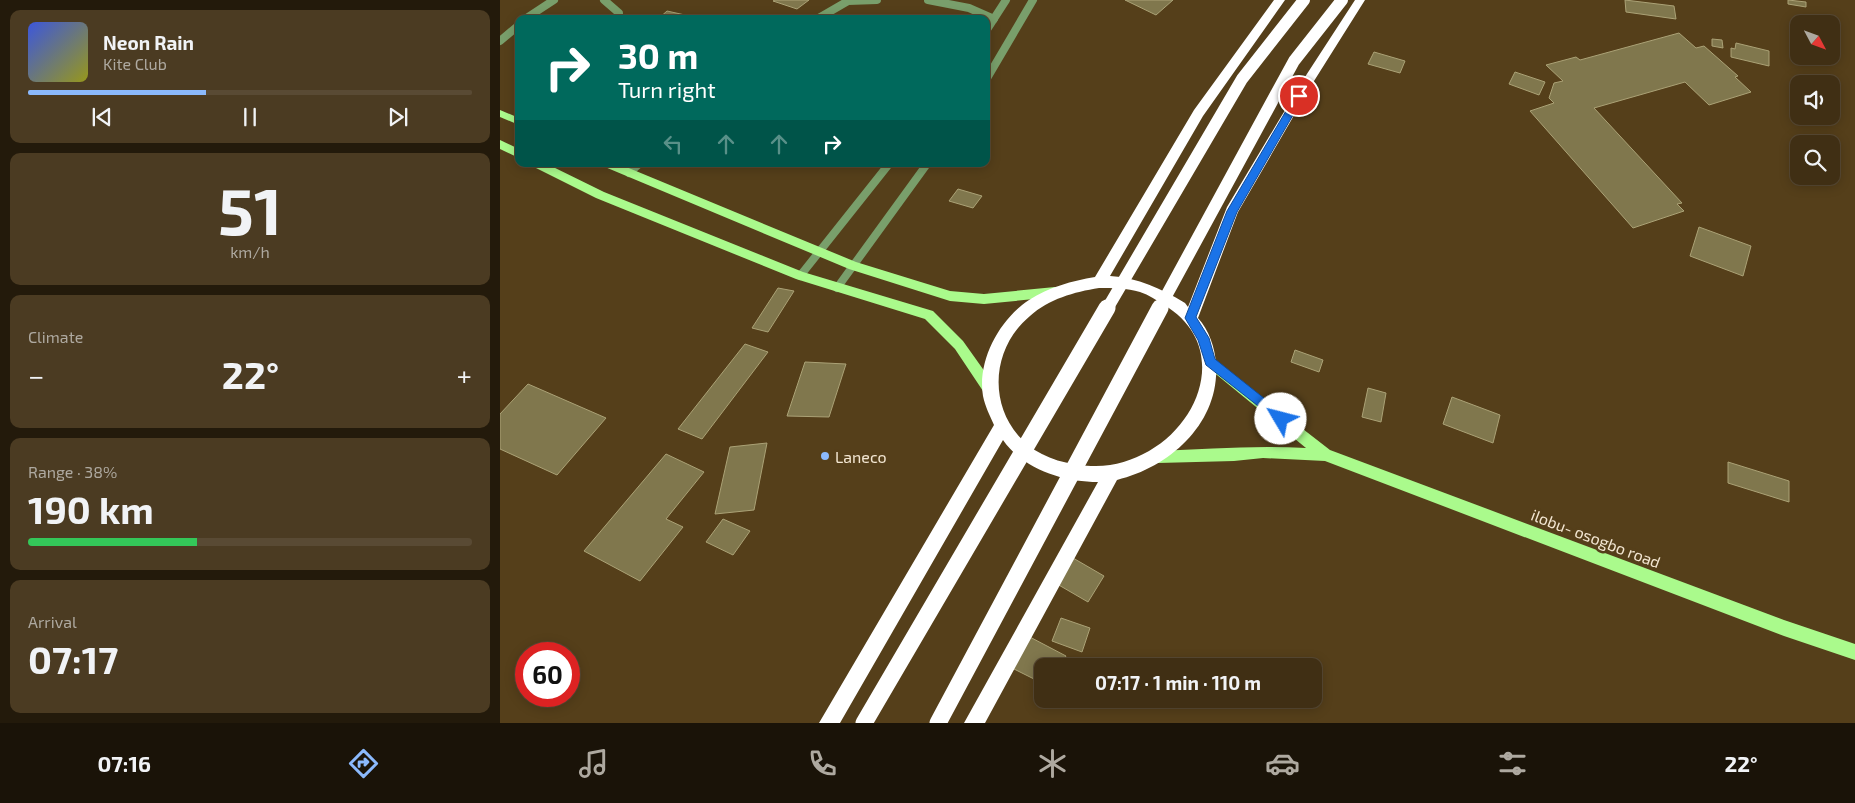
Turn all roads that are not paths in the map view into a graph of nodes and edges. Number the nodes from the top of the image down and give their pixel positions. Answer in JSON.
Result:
{"nodes":[{"id":1,"x":554,"y":0,"type":"edge"},
{"id":2,"x":604,"y":0,"type":"edge"},
{"id":3,"x":877,"y":0,"type":"edge"},
{"id":4,"x":928,"y":0,"type":"edge"},
{"id":5,"x":1006,"y":0,"type":"edge"},
{"id":6,"x":1033,"y":0,"type":"edge"},
{"id":7,"x":1280,"y":0,"type":"edge"},
{"id":8,"x":1304,"y":0,"type":"edge"},
{"id":9,"x":1342,"y":0,"type":"edge"},
{"id":10,"x":1360,"y":0,"type":"edge"},
{"id":11,"x":531,"y":15,"type":"edge"},
{"id":12,"x":619,"y":15,"type":"edge"},
{"id":13,"x":824,"y":15,"type":"edge"},
{"id":14,"x":985,"y":15,"type":"edge"},
{"id":15,"x":990,"y":17,"type":"edge"},
{"id":16,"x":994,"y":19,"type":"junction"},
{"id":17,"x":990,"y":25,"type":"edge"},
{"id":18,"x":515,"y":28,"type":"edge"},
{"id":19,"x":500,"y":41,"type":"edge"},
{"id":20,"x":990,"y":73,"type":"edge"},
{"id":21,"x":500,"y":113,"type":"edge"},
{"id":22,"x":515,"y":120,"type":"edge"},
{"id":23,"x":500,"y":144,"type":"edge"},
{"id":24,"x":515,"y":152,"type":"edge"},
{"id":25,"x":544,"y":167,"type":"edge"},
{"id":26,"x":616,"y":167,"type":"edge"},
{"id":27,"x":636,"y":167,"type":"edge"},
{"id":28,"x":887,"y":167,"type":"edge"},
{"id":29,"x":925,"y":167,"type":"edge"},
{"id":30,"x":629,"y":173,"type":"junction"},
{"id":31,"x":819,"y":252,"type":"junction"},
{"id":32,"x":853,"y":266,"type":"junction"},
{"id":33,"x":800,"y":276,"type":"junction"},
{"id":34,"x":1099,"y":282,"type":"junction"},
{"id":35,"x":837,"y":288,"type":"junction"},
{"id":36,"x":1055,"y":292,"type":"junction"},
{"id":37,"x":1191,"y":318,"type":"junction"},
{"id":38,"x":1210,"y":362,"type":"junction"},
{"id":39,"x":990,"y":390,"type":"junction"},
{"id":40,"x":1002,"y":426,"type":"junction"},
{"id":41,"x":1325,"y":455,"type":"junction"},
{"id":42,"x":1158,"y":457,"type":"junction"},
{"id":43,"x":1112,"y":472,"type":"junction"},
{"id":44,"x":1855,"y":652,"type":"edge"},
{"id":45,"x":829,"y":723,"type":"edge"},
{"id":46,"x":864,"y":723,"type":"edge"},
{"id":47,"x":938,"y":723,"type":"edge"},
{"id":48,"x":974,"y":723,"type":"edge"}],
"edges":[{"from":1,"to":11,"type":"street"},
{"from":2,"to":12,"type":"street"},
{"from":3,"to":13,"type":"street"},
{"from":4,"to":14,"type":"street"},
{"from":5,"to":16,"type":"street"},
{"from":6,"to":20,"type":"street"},
{"from":7,"to":34,"type":"highway"},
{"from":8,"to":46,"type":"highway","bridge":true},
{"from":9,"to":47,"type":"highway","bridge":true},
{"from":10,"to":37,"type":"highway"},
{"from":15,"to":16,"type":"street"},
{"from":16,"to":17,"type":"street"},
{"from":18,"to":19,"type":"street"},
{"from":21,"to":22,"type":"main road"},
{"from":23,"to":24,"type":"main road"},
{"from":25,"to":33,"type":"main road"},
{"from":26,"to":30,"type":"main road"},
{"from":27,"to":30,"type":"street"},
{"from":28,"to":31,"type":"street"},
{"from":29,"to":32,"type":"street"},
{"from":30,"to":31,"type":"main road"},
{"from":31,"to":32,"type":"main road"},
{"from":31,"to":33,"type":"street"},
{"from":32,"to":35,"type":"street"},
{"from":32,"to":36,"type":"main road"},
{"from":33,"to":35,"type":"main road"},
{"from":34,"to":36,"type":"highway"},
{"from":34,"to":37,"type":"highway"},
{"from":35,"to":39,"type":"main road"},
{"from":36,"to":39,"type":"highway"},
{"from":37,"to":38,"type":"highway"},
{"from":38,"to":41,"type":"main road"},
{"from":38,"to":42,"type":"highway"},
{"from":39,"to":40,"type":"highway"},
{"from":40,"to":43,"type":"highway"},
{"from":40,"to":45,"type":"highway"},
{"from":41,"to":42,"type":"main road"},
{"from":41,"to":44,"type":"main road","name":"ilobu- osogbo road"},
{"from":42,"to":43,"type":"highway"},
{"from":43,"to":48,"type":"highway"}]}
